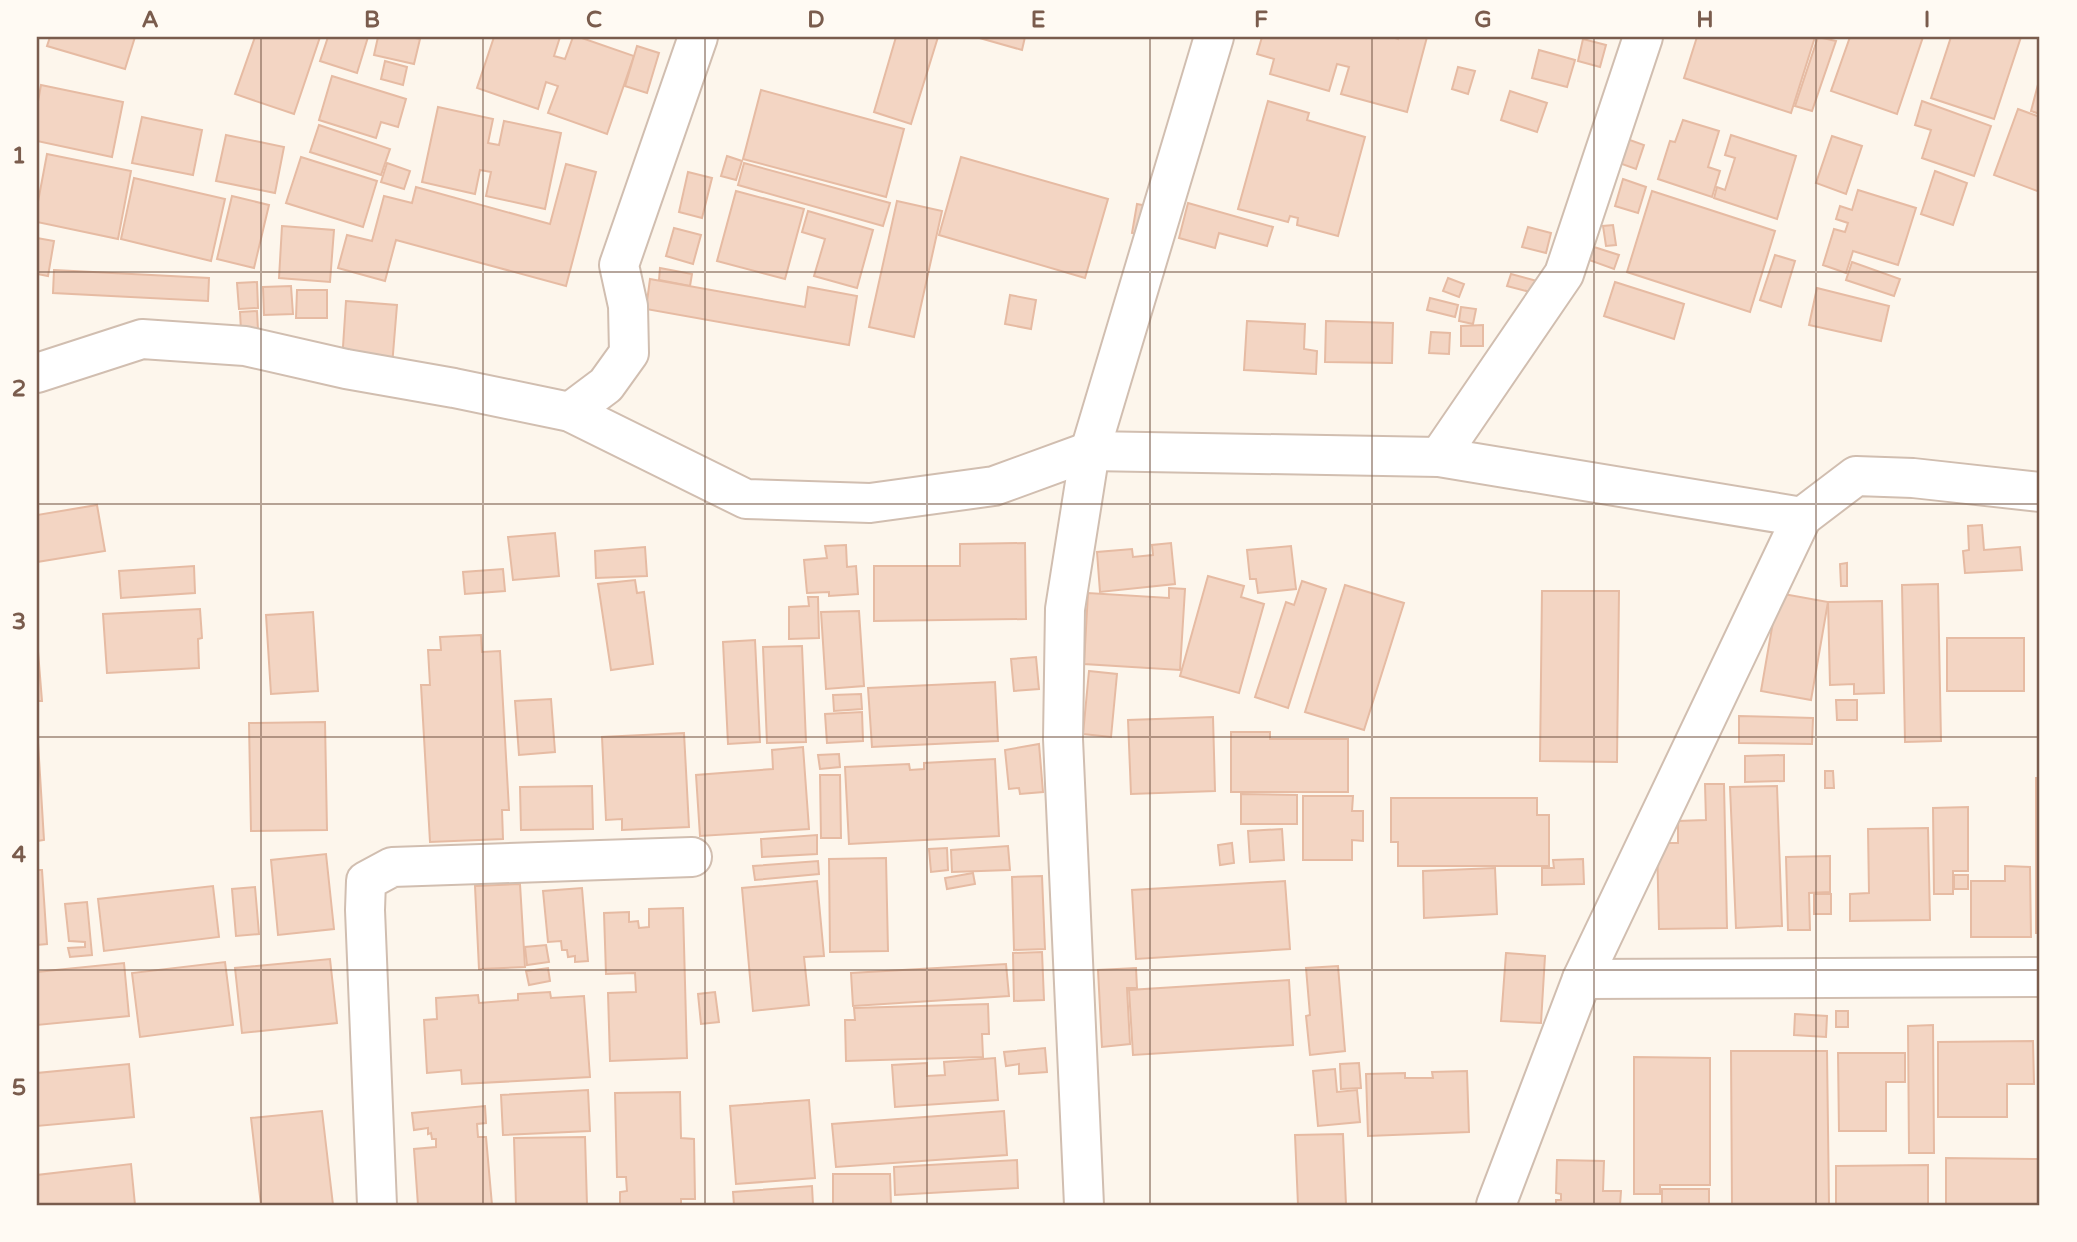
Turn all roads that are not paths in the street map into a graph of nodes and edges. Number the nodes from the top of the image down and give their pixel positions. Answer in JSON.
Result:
{"nodes":[{"id":1,"x":698,"y":37,"type":"edge"},
{"id":2,"x":1214,"y":37,"type":"edge"},
{"id":3,"x":1643,"y":37,"type":"edge"},
{"id":4,"x":37,"y":373,"type":"edge"},
{"id":5,"x":570,"y":412,"type":"junction"},
{"id":6,"x":1090,"y":451,"type":"junction"},
{"id":7,"x":1439,"y":457,"type":"junction"},
{"id":8,"x":2040,"y":492,"type":"edge"},
{"id":9,"x":1802,"y":517,"type":"junction"},
{"id":10,"x":692,"y":857,"type":"dead end"},
{"id":11,"x":2040,"y":977,"type":"edge"},
{"id":12,"x":1582,"y":979,"type":"junction"},
{"id":13,"x":377,"y":1205,"type":"edge"},
{"id":14,"x":1084,"y":1205,"type":"edge"},
{"id":15,"x":1496,"y":1205,"type":"edge"}],
"edges":[{"from":1,"to":5,"type":"street"},
{"from":2,"to":6,"type":"street"},
{"from":3,"to":7,"type":"street"},
{"from":4,"to":5,"type":"street"},
{"from":5,"to":6,"type":"street"},
{"from":6,"to":7,"type":"street"},
{"from":6,"to":14,"type":"street"},
{"from":7,"to":9,"type":"street"},
{"from":8,"to":9,"type":"street"},
{"from":9,"to":12,"type":"street"},
{"from":10,"to":13,"type":"street"},
{"from":11,"to":12,"type":"street"},
{"from":12,"to":15,"type":"street"}]}
